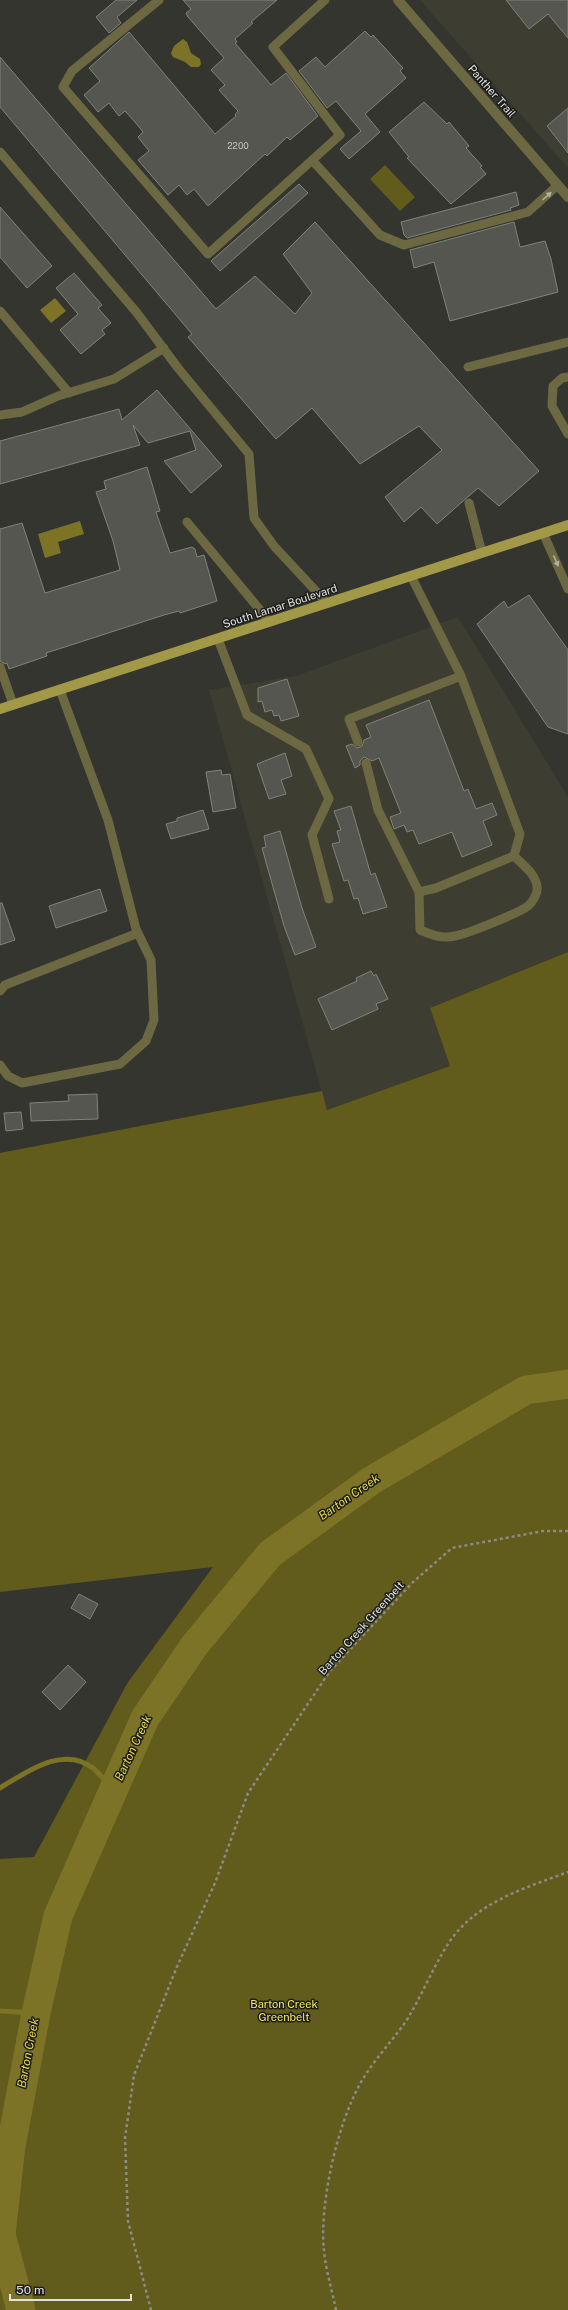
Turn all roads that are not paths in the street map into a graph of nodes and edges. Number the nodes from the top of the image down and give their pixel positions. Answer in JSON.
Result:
{"nodes":[{"id":1,"x":159,"y":0,"type":"edge"},
{"id":2,"x":324,"y":0,"type":"edge"},
{"id":3,"x":398,"y":0,"type":"edge"},
{"id":4,"x":0,"y":152,"type":"edge"},
{"id":5,"x":312,"y":160,"type":"junction"},
{"id":6,"x":558,"y":185,"type":"junction"},
{"id":7,"x":568,"y":197,"type":"edge"},
{"id":8,"x":0,"y":311,"type":"edge"},
{"id":9,"x":568,"y":342,"type":"edge"},
{"id":10,"x":164,"y":348,"type":"junction"},
{"id":11,"x":468,"y":368,"type":"dead end"},
{"id":12,"x":568,"y":377,"type":"edge"},
{"id":13,"x":69,"y":392,"type":"junction"},
{"id":14,"x":0,"y":415,"type":"edge"},
{"id":15,"x":568,"y":434,"type":"edge"},
{"id":16,"x":469,"y":503,"type":"dead end"},
{"id":17,"x":187,"y":522,"type":"dead end"},
{"id":18,"x":568,"y":525,"type":"edge"},
{"id":19,"x":543,"y":533,"type":"junction"},
{"id":20,"x":482,"y":553,"type":"junction"},
{"id":21,"x":411,"y":576,"type":"junction"},
{"id":22,"x":568,"y":589,"type":"edge"},
{"id":23,"x":326,"y":603,"type":"junction"},
{"id":24,"x":270,"y":622,"type":"junction"},
{"id":25,"x":218,"y":639,"type":"junction"},
{"id":26,"x":0,"y":667,"type":"edge"},
{"id":27,"x":461,"y":676,"type":"junction"},
{"id":28,"x":60,"y":690,"type":"junction"},
{"id":29,"x":13,"y":704,"type":"junction"},
{"id":30,"x":0,"y":709,"type":"edge"},
{"id":31,"x":358,"y":742,"type":"dead end"},
{"id":32,"x":366,"y":763,"type":"dead end"},
{"id":33,"x":514,"y":856,"type":"junction"},
{"id":34,"x":419,"y":892,"type":"junction"},
{"id":35,"x":329,"y":899,"type":"dead end"},
{"id":36,"x":138,"y":934,"type":"junction"},
{"id":37,"x":0,"y":991,"type":"edge"},
{"id":38,"x":0,"y":1065,"type":"edge"}],
"edges":[{"from":1,"to":5,"type":"lane"},
{"from":2,"to":5,"type":"lane"},
{"from":3,"to":6,"type":"street","name":"Panther Trail"},
{"from":4,"to":10,"type":"lane"},
{"from":5,"to":6,"type":"lane","one_way":true},
{"from":6,"to":7,"type":"street","name":"Panther Trail"},
{"from":8,"to":13,"type":"lane"},
{"from":9,"to":11,"type":"lane"},
{"from":10,"to":13,"type":"lane"},
{"from":10,"to":23,"type":"lane"},
{"from":12,"to":15,"type":"lane"},
{"from":13,"to":14,"type":"lane"},
{"from":16,"to":20,"type":"lane"},
{"from":17,"to":24,"type":"lane"},
{"from":18,"to":19,"type":"main road","name":"South Lamar Boulevard"},
{"from":19,"to":20,"type":"main road","name":"South Lamar Boulevard"},
{"from":19,"to":22,"type":"lane","one_way":true},
{"from":20,"to":21,"type":"main road","name":"South Lamar Boulevard"},
{"from":21,"to":23,"type":"main road","name":"South Lamar Boulevard"},
{"from":21,"to":27,"type":"lane"},
{"from":23,"to":24,"type":"main road","name":"South Lamar Boulevard"},
{"from":24,"to":25,"type":"main road","name":"South Lamar Boulevard"},
{"from":25,"to":28,"type":"main road","name":"South Lamar Boulevard"},
{"from":25,"to":35,"type":"lane"},
{"from":26,"to":29,"type":"lane"},
{"from":27,"to":31,"type":"lane"},
{"from":27,"to":33,"type":"lane"},
{"from":28,"to":29,"type":"main road","name":"South Lamar Boulevard"},
{"from":28,"to":36,"type":"lane"},
{"from":29,"to":30,"type":"main road","name":"South Lamar Boulevard"},
{"from":32,"to":34,"type":"lane"},
{"from":33,"to":34,"type":"lane"},
{"from":33,"to":34,"type":"lane"},
{"from":36,"to":37,"type":"lane"},
{"from":36,"to":38,"type":"lane"}]}
